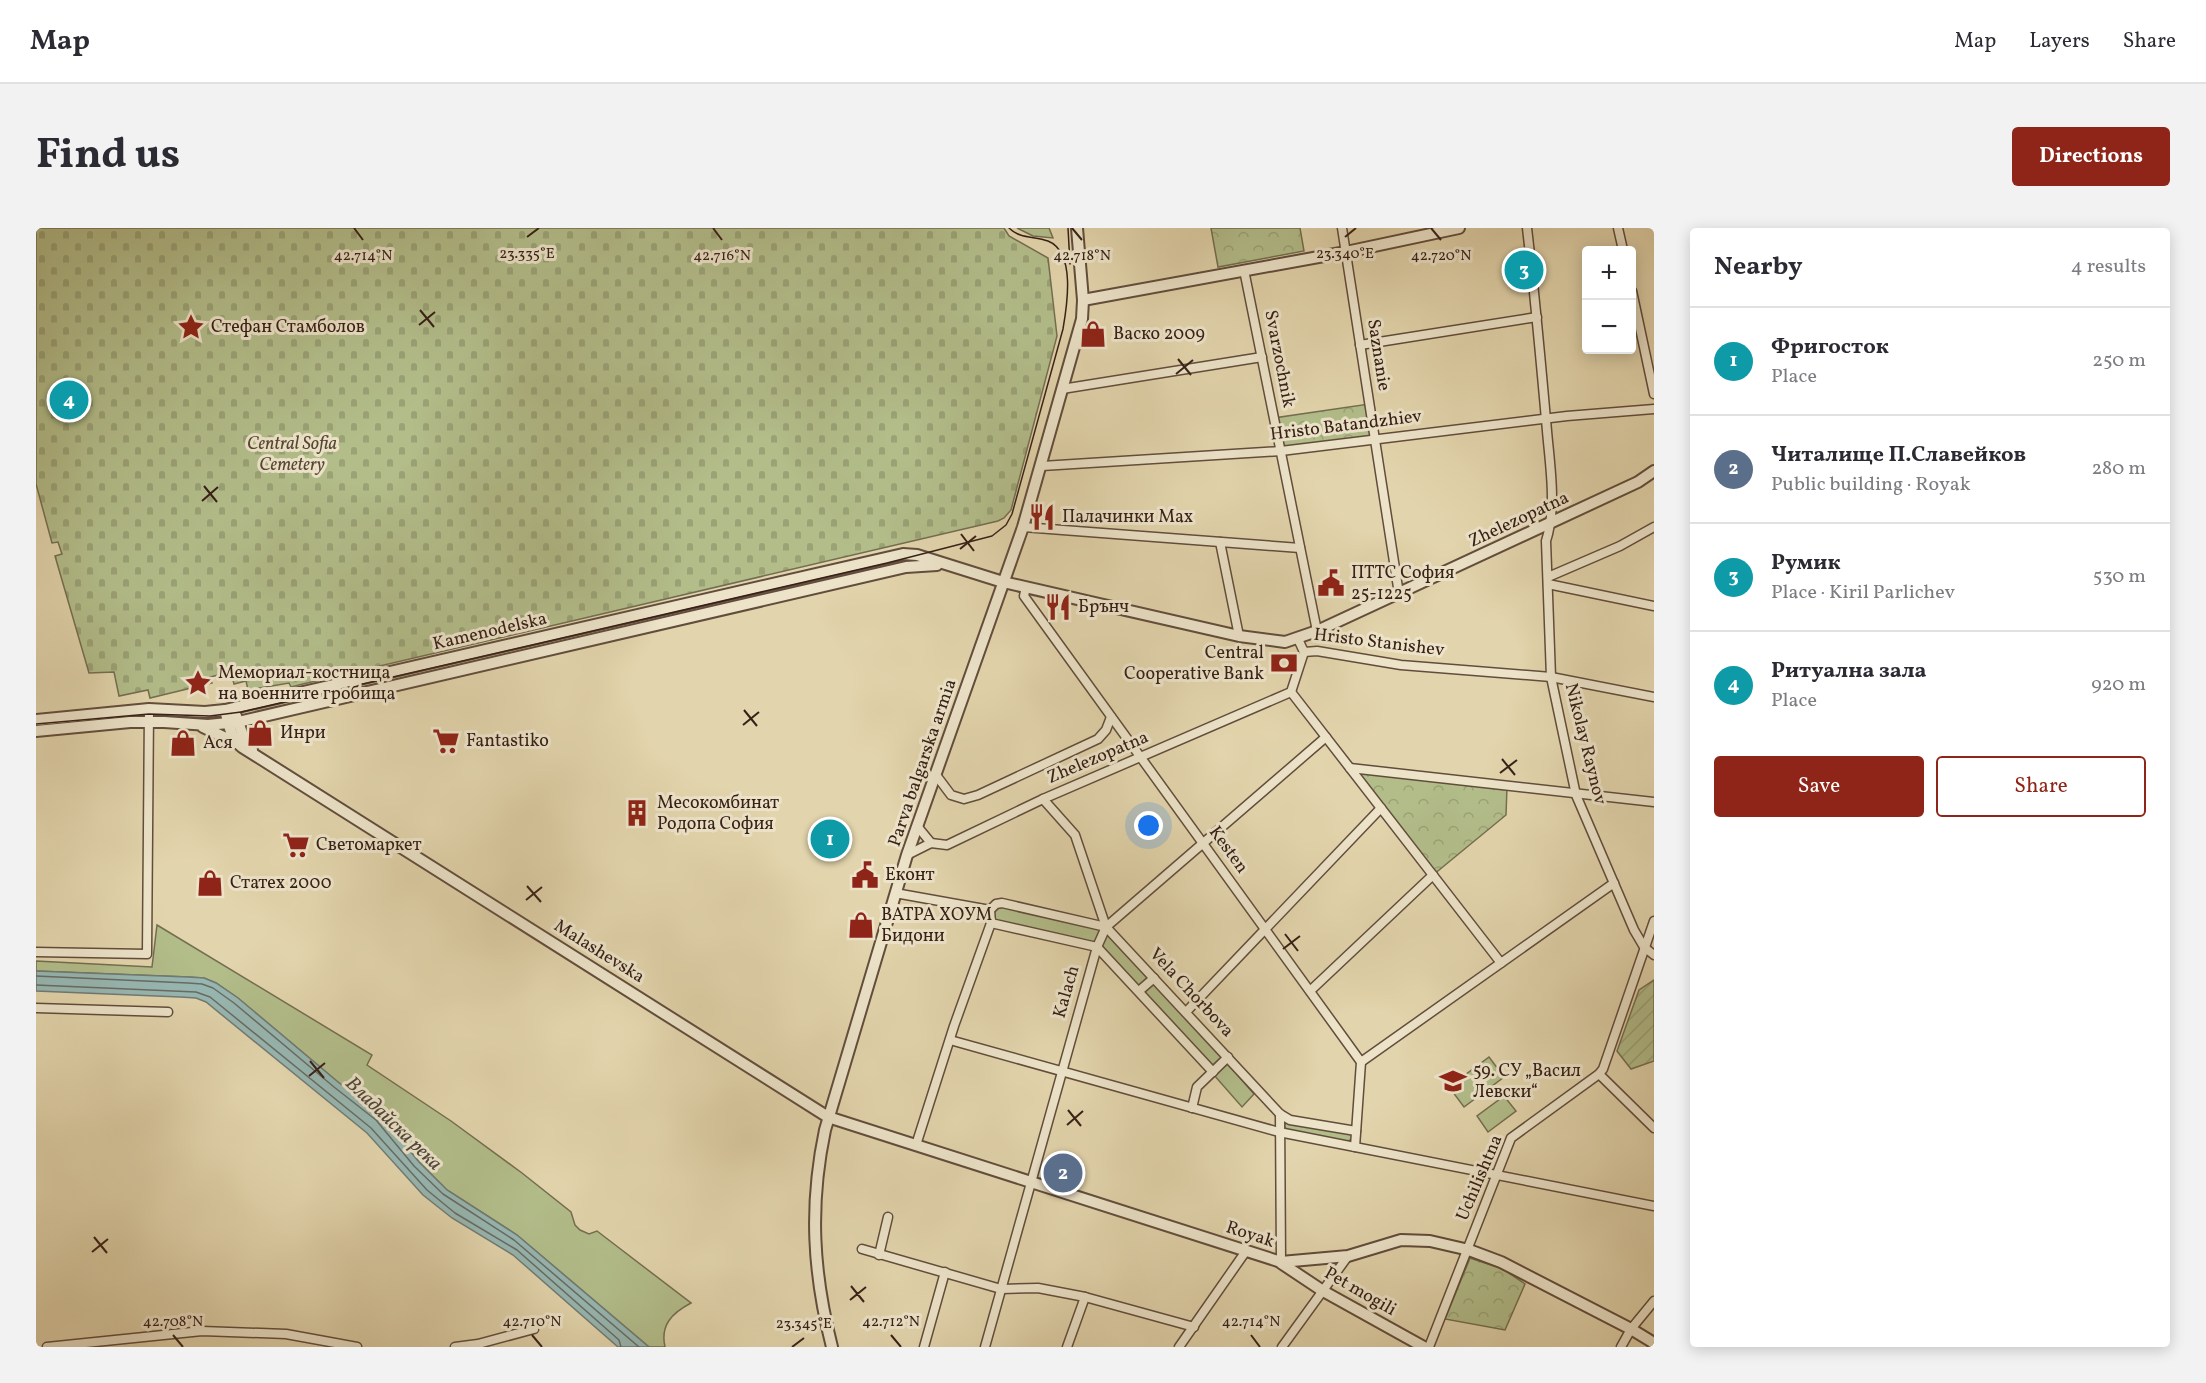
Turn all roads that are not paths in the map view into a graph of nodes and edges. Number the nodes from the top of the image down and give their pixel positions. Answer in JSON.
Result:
{"nodes":[{"id":1,"x":1077,"y":228,"type":"edge"},
{"id":2,"x":1342,"y":228,"type":"edge"},
{"id":3,"x":1459,"y":228,"type":"edge"},
{"id":4,"x":1527,"y":228,"type":"edge"},
{"id":5,"x":1618,"y":228,"type":"edge"},
{"id":6,"x":1622,"y":246,"type":"edge"},
{"id":7,"x":1346,"y":252,"type":"junction"},
{"id":8,"x":1244,"y":270,"type":"junction"},
{"id":9,"x":1083,"y":300,"type":"junction"},
{"id":10,"x":1634,"y":300,"type":"edge"},
{"id":11,"x":1537,"y":318,"type":"junction"},
{"id":12,"x":1360,"y":345,"type":"junction"},
{"id":13,"x":1262,"y":357,"type":"junction"},
{"id":14,"x":1062,"y":389,"type":"junction"},
{"id":15,"x":1654,"y":394,"type":"edge"},
{"id":16,"x":1654,"y":409,"type":"edge"},
{"id":17,"x":1546,"y":419,"type":"junction"},
{"id":18,"x":1375,"y":440,"type":"junction"},
{"id":19,"x":1281,"y":451,"type":"junction"},
{"id":20,"x":1042,"y":466,"type":"junction"},
{"id":21,"x":1654,"y":471,"type":"edge"},
{"id":22,"x":1552,"y":524,"type":"junction"},
{"id":23,"x":1023,"y":527,"type":"junction"},
{"id":24,"x":1654,"y":527,"type":"edge"},
{"id":25,"x":1220,"y":542,"type":"junction"},
{"id":26,"x":1300,"y":548,"type":"junction"},
{"id":27,"x":946,"y":565,"type":"junction"},
{"id":28,"x":1548,"y":581,"type":"junction"},
{"id":29,"x":1003,"y":582,"type":"junction"},
{"id":30,"x":1026,"y":587,"type":"junction"},
{"id":31,"x":1399,"y":594,"type":"junction"},
{"id":32,"x":1654,"y":606,"type":"edge"},
{"id":33,"x":1317,"y":632,"type":"junction"},
{"id":34,"x":1239,"y":636,"type":"junction"},
{"id":35,"x":1298,"y":639,"type":"junction"},
{"id":36,"x":1304,"y":652,"type":"junction"},
{"id":37,"x":1551,"y":677,"type":"junction"},
{"id":38,"x":1291,"y":692,"type":"junction"},
{"id":39,"x":1654,"y":697,"type":"edge"},
{"id":40,"x":148,"y":709,"type":"junction"},
{"id":41,"x":230,"y":709,"type":"junction"},
{"id":42,"x":262,"y":716,"type":"junction"},
{"id":43,"x":1111,"y":717,"type":"junction"},
{"id":44,"x":36,"y":720,"type":"edge"},
{"id":45,"x":148,"y":721,"type":"junction"},
{"id":46,"x":233,"y":722,"type":"junction"},
{"id":47,"x":197,"y":724,"type":"junction"},
{"id":48,"x":36,"y":731,"type":"edge"},
{"id":49,"x":1326,"y":737,"type":"junction"},
{"id":50,"x":236,"y":742,"type":"junction"},
{"id":51,"x":251,"y":749,"type":"junction"},
{"id":52,"x":1140,"y":758,"type":"junction"},
{"id":53,"x":261,"y":759,"type":"junction"},
{"id":54,"x":1350,"y":768,"type":"junction"},
{"id":55,"x":936,"y":775,"type":"junction"},
{"id":56,"x":1576,"y":795,"type":"junction"},
{"id":57,"x":1043,"y":800,"type":"junction"},
{"id":58,"x":1654,"y":802,"type":"edge"},
{"id":59,"x":1381,"y":808,"type":"junction"},
{"id":60,"x":917,"y":826,"type":"junction"},
{"id":61,"x":931,"y":843,"type":"junction"},
{"id":62,"x":1203,"y":843,"type":"junction"},
{"id":63,"x":907,"y":855,"type":"junction"},
{"id":64,"x":1433,"y":875,"type":"junction"},
{"id":65,"x":1614,"y":883,"type":"junction"},
{"id":66,"x":895,"y":893,"type":"junction"},
{"id":67,"x":990,"y":910,"type":"junction"},
{"id":68,"x":1654,"y":921,"type":"edge"},
{"id":69,"x":991,"y":922,"type":"junction"},
{"id":70,"x":1106,"y":927,"type":"junction"},
{"id":71,"x":1266,"y":929,"type":"junction"},
{"id":72,"x":1097,"y":947,"type":"junction"},
{"id":73,"x":1644,"y":947,"type":"junction"},
{"id":74,"x":36,"y":952,"type":"edge"},
{"id":75,"x":1654,"y":955,"type":"edge"},
{"id":76,"x":1501,"y":963,"type":"junction"},
{"id":77,"x":1154,"y":978,"type":"junction"},
{"id":78,"x":1139,"y":991,"type":"junction"},
{"id":79,"x":1310,"y":991,"type":"junction"},
{"id":80,"x":36,"y":1008,"type":"edge"},
{"id":81,"x":168,"y":1012,"type":"dead end"},
{"id":82,"x":1186,"y":1012,"type":"junction"},
{"id":83,"x":950,"y":1040,"type":"junction"},
{"id":84,"x":1228,"y":1057,"type":"junction"},
{"id":85,"x":1361,"y":1062,"type":"junction"},
{"id":86,"x":1061,"y":1072,"type":"junction"},
{"id":87,"x":1213,"y":1072,"type":"junction"},
{"id":88,"x":1599,"y":1074,"type":"junction"},
{"id":89,"x":1192,"y":1108,"type":"junction"},
{"id":90,"x":1280,"y":1114,"type":"junction"},
{"id":91,"x":828,"y":1117,"type":"junction"},
{"id":92,"x":1654,"y":1128,"type":"edge"},
{"id":93,"x":1356,"y":1131,"type":"junction"},
{"id":94,"x":1279,"y":1132,"type":"junction"},
{"id":95,"x":916,"y":1145,"type":"junction"},
{"id":96,"x":1355,"y":1147,"type":"junction"},
{"id":97,"x":1495,"y":1176,"type":"junction"},
{"id":98,"x":1030,"y":1181,"type":"junction"},
{"id":99,"x":1654,"y":1206,"type":"edge"},
{"id":100,"x":888,"y":1217,"type":"dead end"},
{"id":101,"x":862,"y":1250,"type":"dead end"},
{"id":102,"x":1469,"y":1250,"type":"junction"},
{"id":103,"x":1246,"y":1251,"type":"junction"},
{"id":104,"x":879,"y":1255,"type":"junction"},
{"id":105,"x":1348,"y":1256,"type":"junction"},
{"id":106,"x":1281,"y":1262,"type":"junction"},
{"id":107,"x":945,"y":1272,"type":"junction"},
{"id":108,"x":1001,"y":1289,"type":"junction"},
{"id":109,"x":1323,"y":1291,"type":"junction"},
{"id":110,"x":1084,"y":1297,"type":"junction"},
{"id":111,"x":1654,"y":1301,"type":"edge"},
{"id":112,"x":1194,"y":1326,"type":"junction"},
{"id":113,"x":534,"y":1329,"type":"dead end"},
{"id":114,"x":1631,"y":1329,"type":"junction"},
{"id":115,"x":1654,"y":1343,"type":"edge"},
{"id":116,"x":1411,"y":1344,"type":"edge"},
{"id":117,"x":47,"y":1347,"type":"edge"},
{"id":118,"x":357,"y":1347,"type":"edge"},
{"id":119,"x":455,"y":1347,"type":"edge"},
{"id":120,"x":832,"y":1347,"type":"edge"},
{"id":121,"x":924,"y":1347,"type":"edge"},
{"id":122,"x":985,"y":1347,"type":"edge"},
{"id":123,"x":1067,"y":1347,"type":"edge"},
{"id":124,"x":1179,"y":1347,"type":"edge"},
{"id":125,"x":1282,"y":1347,"type":"edge"},
{"id":126,"x":1424,"y":1347,"type":"edge"},
{"id":127,"x":1429,"y":1347,"type":"edge"},
{"id":128,"x":1621,"y":1347,"type":"edge"}],
"edges":[{"from":1,"to":9,"type":"street","name":"Parva balgarska armia"},
{"from":2,"to":7,"type":"street","name":"Saznanie"},
{"from":3,"to":7,"type":"street"},
{"from":4,"to":11,"type":"street","name":"Nikolay Raynov"},
{"from":5,"to":6,"type":"street"},
{"from":7,"to":8,"type":"street"},
{"from":7,"to":12,"type":"street","name":"Saznanie"},
{"from":8,"to":9,"type":"street"},
{"from":8,"to":13,"type":"street","name":"Svarzochnik"},
{"from":9,"to":14,"type":"street","name":"Parva balgarska armia"},
{"from":10,"to":15,"type":"street"},
{"from":11,"to":12,"type":"street"},
{"from":11,"to":17,"type":"street","name":"Nikolay Raynov"},
{"from":12,"to":18,"type":"street","name":"Saznanie"},
{"from":13,"to":14,"type":"street"},
{"from":13,"to":19,"type":"street","name":"Svarzochnik"},
{"from":14,"to":20,"type":"street","name":"Parva balgarska armia"},
{"from":16,"to":17,"type":"street","name":"Hristo Batandzhiev"},
{"from":17,"to":18,"type":"street","name":"Hristo Batandzhiev"},
{"from":17,"to":22,"type":"street","name":"Nikolay Raynov"},
{"from":18,"to":19,"type":"street","name":"Hristo Batandzhiev"},
{"from":18,"to":31,"type":"street","name":"Saznanie"},
{"from":19,"to":20,"type":"street","name":"Hristo Batandzhiev"},
{"from":19,"to":26,"type":"street","name":"Svarzochnik"},
{"from":20,"to":23,"type":"street","name":"Parva balgarska armia"},
{"from":21,"to":22,"type":"street","name":"Zhelezopatna"},
{"from":22,"to":28,"type":"street","name":"Nikolay Raynov"},
{"from":22,"to":31,"type":"street","name":"Zhelezopatna"},
{"from":23,"to":25,"type":"street"},
{"from":23,"to":29,"type":"street","name":"Parva balgarska armia"},
{"from":24,"to":28,"type":"street"},
{"from":25,"to":26,"type":"street"},
{"from":25,"to":34,"type":"street"},
{"from":26,"to":33,"type":"street","name":"Svarzochnik"},
{"from":27,"to":29,"type":"street","name":"Kamenodelska"},
{"from":27,"to":41,"type":"street","name":"Kamenodelska"},
{"from":27,"to":42,"type":"street","name":"Kamenodelska"},
{"from":28,"to":32,"type":"street"},
{"from":28,"to":37,"type":"street","name":"Nikolay Raynov"},
{"from":29,"to":30,"type":"street","name":"Hristo Stanishev"},
{"from":29,"to":55,"type":"street","name":"Parva balgarska armia"},
{"from":30,"to":34,"type":"street","name":"Hristo Stanishev"},
{"from":30,"to":43,"type":"street","name":"Kesten"},
{"from":31,"to":33,"type":"street","name":"Zhelezopatna"},
{"from":33,"to":35,"type":"street","name":"Zhelezopatna"},
{"from":34,"to":35,"type":"street","name":"Hristo Stanishev"},
{"from":35,"to":36,"type":"street","name":"Hristo Stanishev"},
{"from":36,"to":37,"type":"street","name":"Hristo Stanishev"},
{"from":36,"to":38,"type":"street"},
{"from":37,"to":39,"type":"street","name":"Hristo Stanishev"},
{"from":37,"to":56,"type":"street","name":"Nikolay Raynov"},
{"from":38,"to":49,"type":"street"},
{"from":38,"to":52,"type":"street","name":"Zhelezopatna"},
{"from":40,"to":41,"type":"street","name":"Kamenodelska"},
{"from":40,"to":44,"type":"street","name":"Kamenodelska"},
{"from":40,"to":45,"type":"street"},
{"from":41,"to":46,"type":"street","name":"Malashevska"},
{"from":42,"to":46,"type":"street","name":"Kamenodelska"},
{"from":42,"to":51,"type":"street"},
{"from":43,"to":52,"type":"street","name":"Kesten"},
{"from":43,"to":55,"type":"street"},
{"from":45,"to":47,"type":"street","name":"Kamenodelska"},
{"from":45,"to":48,"type":"street","name":"Kamenodelska"},
{"from":45,"to":74,"type":"street"},
{"from":46,"to":47,"type":"street","name":"Kamenodelska"},
{"from":46,"to":50,"type":"street","name":"Malashevska"},
{"from":46,"to":51,"type":"street","name":"Malashevska"},
{"from":47,"to":50,"type":"street"},
{"from":49,"to":54,"type":"street"},
{"from":49,"to":62,"type":"street","name":"Kalach"},
{"from":50,"to":53,"type":"street","name":"Malashevska"},
{"from":51,"to":53,"type":"street","name":"Malashevska"},
{"from":52,"to":57,"type":"street","name":"Zhelezopatna"},
{"from":52,"to":62,"type":"street","name":"Kesten"},
{"from":53,"to":91,"type":"street","name":"Malashevska"},
{"from":54,"to":56,"type":"street"},
{"from":54,"to":59,"type":"street"},
{"from":55,"to":60,"type":"street","name":"Parva balgarska armia"},
{"from":56,"to":58,"type":"street"},
{"from":56,"to":65,"type":"street","name":"Nikolay Raynov"},
{"from":57,"to":61,"type":"street","name":"Zhelezopatna"},
{"from":57,"to":70,"type":"street"},
{"from":59,"to":64,"type":"street"},
{"from":59,"to":71,"type":"street"},
{"from":60,"to":61,"type":"street"},
{"from":60,"to":63,"type":"street","name":"Parva balgarska armia"},
{"from":61,"to":63,"type":"street","name":"Zhelezopatna"},
{"from":62,"to":70,"type":"street","name":"Kalach"},
{"from":62,"to":71,"type":"street","name":"Kesten"},
{"from":63,"to":66,"type":"street","name":"Parva balgarska armia"},
{"from":64,"to":76,"type":"street"},
{"from":64,"to":79,"type":"street"},
{"from":65,"to":73,"type":"street","name":"Nikolay Raynov"},
{"from":65,"to":76,"type":"street"},
{"from":66,"to":67,"type":"street"},
{"from":66,"to":91,"type":"street","name":"Parva balgarska armia"},
{"from":67,"to":69,"type":"street"},
{"from":67,"to":70,"type":"street"},
{"from":68,"to":73,"type":"street"},
{"from":69,"to":72,"type":"street"},
{"from":69,"to":83,"type":"street"},
{"from":70,"to":72,"type":"street","name":"Kalach"},
{"from":70,"to":77,"type":"street","name":"Vela Chorbova"},
{"from":71,"to":79,"type":"street","name":"Kesten"},
{"from":71,"to":82,"type":"street"},
{"from":72,"to":78,"type":"street","name":"Vela Chorbova"},
{"from":72,"to":86,"type":"street","name":"Kalach"},
{"from":73,"to":75,"type":"street","name":"Nikolay Raynov"},
{"from":73,"to":88,"type":"street"},
{"from":76,"to":85,"type":"street"},
{"from":77,"to":78,"type":"street"},
{"from":77,"to":82,"type":"street","name":"Vela Chorbova"},
{"from":78,"to":87,"type":"street","name":"Vela Chorbova"},
{"from":79,"to":85,"type":"street","name":"Kesten"},
{"from":80,"to":81,"type":"street"},
{"from":82,"to":84,"type":"street","name":"Vela Chorbova"},
{"from":83,"to":86,"type":"street"},
{"from":83,"to":95,"type":"street"},
{"from":84,"to":87,"type":"street"},
{"from":84,"to":90,"type":"street","name":"Vela Chorbova"},
{"from":85,"to":93,"type":"street"},
{"from":86,"to":89,"type":"street"},
{"from":86,"to":98,"type":"street","name":"Kalach"},
{"from":87,"to":89,"type":"street"},
{"from":88,"to":92,"type":"street"},
{"from":88,"to":97,"type":"street","name":"Uchilishtna"},
{"from":89,"to":94,"type":"street"},
{"from":90,"to":93,"type":"street","name":"Vela Chorbova"},
{"from":90,"to":94,"type":"street"},
{"from":91,"to":95,"type":"street","name":"Royak"},
{"from":91,"to":120,"type":"street","name":"Parva balgarska armia"},
{"from":93,"to":96,"type":"street"},
{"from":94,"to":96,"type":"street"},
{"from":94,"to":106,"type":"street"},
{"from":95,"to":98,"type":"street","name":"Royak"},
{"from":96,"to":97,"type":"street"},
{"from":97,"to":99,"type":"street"},
{"from":97,"to":102,"type":"street","name":"Uchilishtna"},
{"from":98,"to":103,"type":"street","name":"Royak"},
{"from":98,"to":108,"type":"street","name":"Kalach"},
{"from":100,"to":104,"type":"street"},
{"from":101,"to":104,"type":"street"},
{"from":102,"to":105,"type":"street","name":"Royak"},
{"from":102,"to":114,"type":"street","name":"Royak"},
{"from":102,"to":127,"type":"street","name":"Uchilishtna"},
{"from":103,"to":106,"type":"street","name":"Royak"},
{"from":103,"to":112,"type":"street"},
{"from":104,"to":107,"type":"street"},
{"from":105,"to":106,"type":"street","name":"Royak"},
{"from":105,"to":109,"type":"street"},
{"from":106,"to":109,"type":"street","name":"Pet mogili"},
{"from":107,"to":108,"type":"street"},
{"from":107,"to":121,"type":"street"},
{"from":108,"to":110,"type":"street"},
{"from":108,"to":122,"type":"street","name":"Kalach"},
{"from":109,"to":116,"type":"street","name":"Pet mogili"},
{"from":109,"to":125,"type":"street"},
{"from":110,"to":112,"type":"street"},
{"from":110,"to":123,"type":"street"},
{"from":111,"to":114,"type":"street"},
{"from":112,"to":124,"type":"street"},
{"from":113,"to":119,"type":"street"},
{"from":114,"to":115,"type":"street","name":"Royak"},
{"from":114,"to":128,"type":"street"},
{"from":116,"to":126,"type":"street","name":"Pet mogili"},
{"from":117,"to":118,"type":"street"}]}
